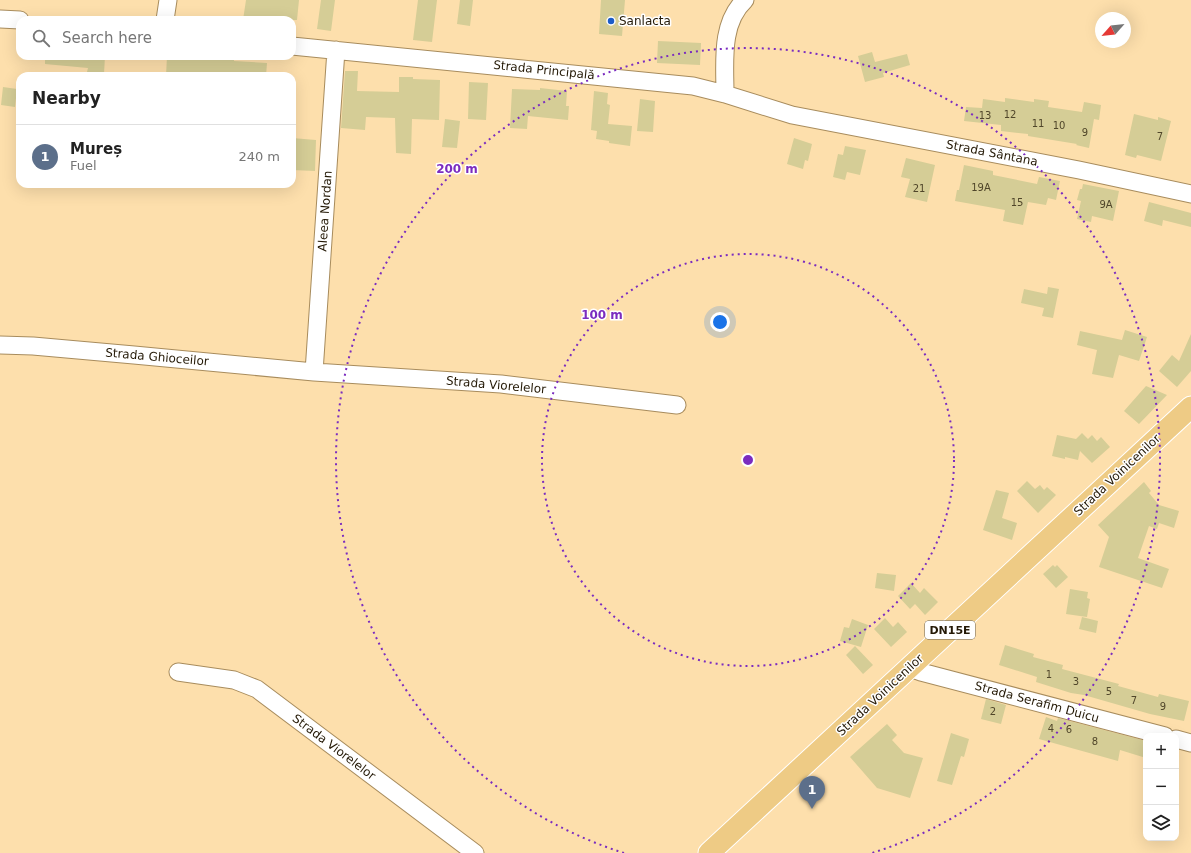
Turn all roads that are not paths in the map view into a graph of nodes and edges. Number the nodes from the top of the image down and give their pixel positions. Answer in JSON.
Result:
{"nodes":[{"id":1,"x":168,"y":0,"type":"edge"},
{"id":2,"x":742,"y":1,"type":"edge"},
{"id":3,"x":166,"y":16,"type":"edge"},
{"id":4,"x":0,"y":19,"type":"edge"},
{"id":5,"x":16,"y":20,"type":"edge"},
{"id":6,"x":296,"y":46,"type":"edge"},
{"id":7,"x":336,"y":50,"type":"junction"},
{"id":8,"x":725,"y":94,"type":"junction"},
{"id":9,"x":792,"y":115,"type":"joint"},
{"id":10,"x":1191,"y":194,"type":"edge"},
{"id":11,"x":0,"y":345,"type":"edge"},
{"id":12,"x":314,"y":372,"type":"junction"},
{"id":13,"x":677,"y":405,"type":"dead end"},
{"id":14,"x":1191,"y":407,"type":"edge"},
{"id":15,"x":910,"y":668,"type":"junction"},
{"id":16,"x":178,"y":672,"type":"dead end"},
{"id":17,"x":1154,"y":733,"type":"edge"},
{"id":18,"x":1179,"y":740,"type":"edge"},
{"id":19,"x":1191,"y":743,"type":"edge"},
{"id":20,"x":475,"y":853,"type":"edge"},
{"id":21,"x":709,"y":853,"type":"edge"}],
"edges":[{"from":1,"to":3,"type":"street"},
{"from":2,"to":8,"type":"street"},
{"from":4,"to":5,"type":"street"},
{"from":6,"to":7,"type":"street","name":"Strada Principală"},
{"from":7,"to":8,"type":"street","name":"Strada Principală"},
{"from":7,"to":12,"type":"street","name":"Aleea Nordan"},
{"from":8,"to":9,"type":"street","name":"Strada Principală"},
{"from":9,"to":10,"type":"street","name":"Strada Sântana"},
{"from":11,"to":12,"type":"street","name":"Strada Ghioceilor"},
{"from":12,"to":13,"type":"street","name":"Strada Viorelelor"},
{"from":14,"to":15,"type":"main road","name":"Strada Voinicenilor","number":"DN15E"},
{"from":15,"to":17,"type":"street","name":"Strada Serafim Duicu"},
{"from":15,"to":21,"type":"main road","name":"Strada Voinicenilor","number":"DN15E"},
{"from":16,"to":20,"type":"street","name":"Strada Viorelelor"},
{"from":18,"to":19,"type":"street"}]}
